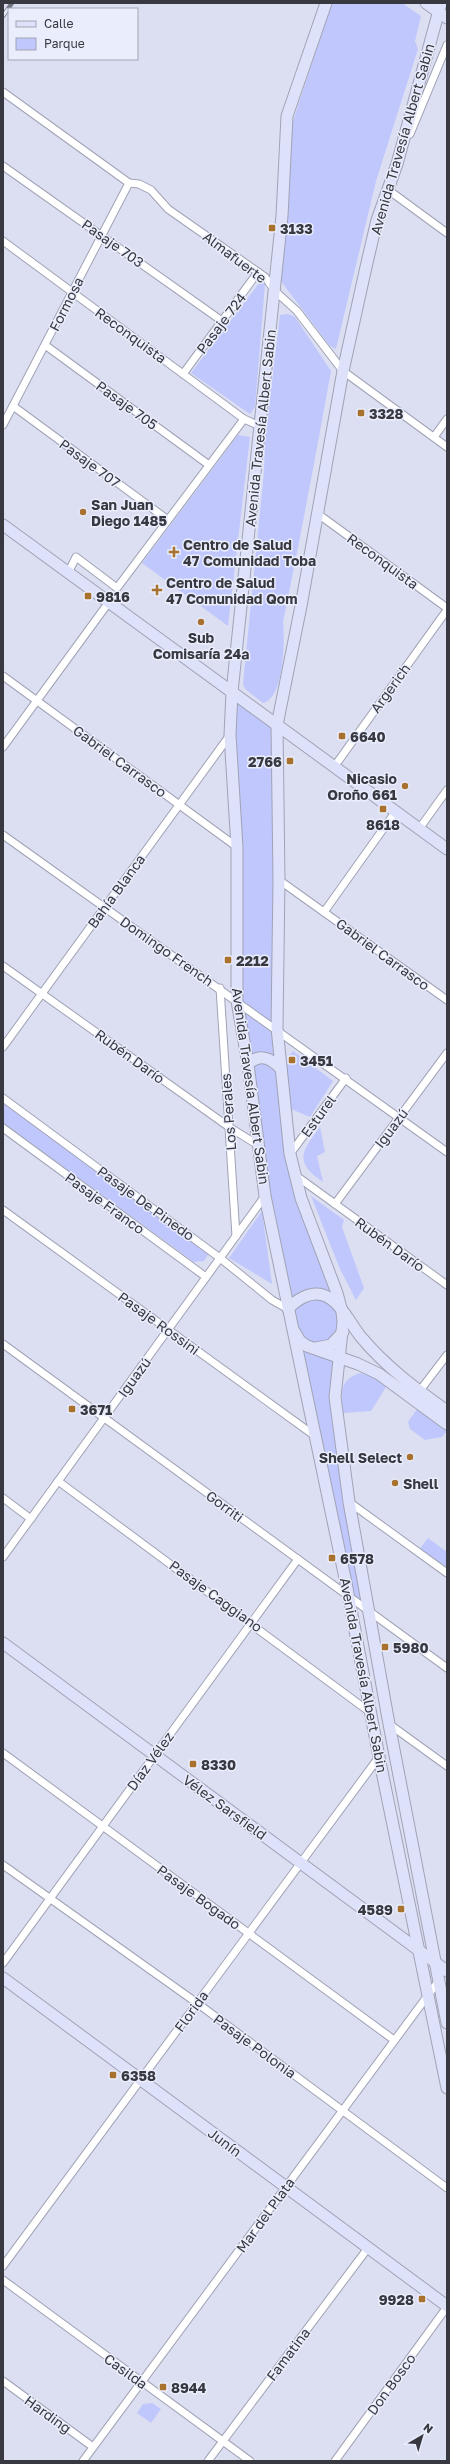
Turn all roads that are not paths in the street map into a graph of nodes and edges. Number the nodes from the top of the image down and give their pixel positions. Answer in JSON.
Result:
{"nodes":[{"id":1,"x":326,"y":3,"type":"edge"},
{"id":2,"x":426,"y":3,"type":"edge"},
{"id":3,"x":442,"y":11,"type":"edge"},
{"id":4,"x":447,"y":45,"type":"edge"},
{"id":5,"x":3,"y":92,"type":"edge"},
{"id":6,"x":397,"y":164,"type":"junction"},
{"id":7,"x":3,"y":166,"type":"edge"},
{"id":8,"x":129,"y":183,"type":"junction"},
{"id":9,"x":387,"y":189,"type":"junction"},
{"id":10,"x":447,"y":233,"type":"edge"},
{"id":11,"x":101,"y":235,"type":"junction"},
{"id":12,"x":3,"y":241,"type":"edge"},
{"id":13,"x":258,"y":272,"type":"junction"},
{"id":14,"x":275,"y":291,"type":"junction"},
{"id":15,"x":72,"y":292,"type":"junction"},
{"id":16,"x":222,"y":321,"type":"junction"},
{"id":17,"x":44,"y":345,"type":"junction"},
{"id":18,"x":343,"y":371,"type":"junction"},
{"id":19,"x":183,"y":374,"type":"junction"},
{"id":20,"x":13,"y":406,"type":"junction"},
{"id":21,"x":244,"y":418,"type":"junction"},
{"id":22,"x":447,"y":419,"type":"edge"},
{"id":23,"x":3,"y":425,"type":"edge"},
{"id":24,"x":260,"y":426,"type":"junction"},
{"id":25,"x":434,"y":437,"type":"junction"},
{"id":26,"x":447,"y":447,"type":"edge"},
{"id":27,"x":209,"y":465,"type":"junction"},
{"id":28,"x":318,"y":514,"type":"junction"},
{"id":29,"x":168,"y":520,"type":"junction"},
{"id":30,"x":3,"y":525,"type":"edge"},
{"id":31,"x":68,"y":573,"type":"junction"},
{"id":32,"x":109,"y":602,"type":"junction"},
{"id":33,"x":447,"y":609,"type":"edge"},
{"id":34,"x":3,"y":676,"type":"edge"},
{"id":35,"x":232,"y":692,"type":"junction"},
{"id":36,"x":36,"y":700,"type":"junction"},
{"id":37,"x":277,"y":725,"type":"junction"},
{"id":38,"x":230,"y":735,"type":"junction"},
{"id":39,"x":3,"y":747,"type":"edge"},
{"id":40,"x":334,"y":766,"type":"junction"},
{"id":41,"x":447,"y":790,"type":"edge"},
{"id":42,"x":179,"y":805,"type":"junction"},
{"id":43,"x":396,"y":812,"type":"junction"},
{"id":44,"x":419,"y":829,"type":"junction"},
{"id":45,"x":3,"y":835,"type":"edge"},
{"id":46,"x":237,"y":847,"type":"junction"},
{"id":47,"x":447,"y":849,"type":"edge"},
{"id":48,"x":279,"y":880,"type":"junction"},
{"id":49,"x":105,"y":907,"type":"junction"},
{"id":50,"x":324,"y":912,"type":"junction"},
{"id":51,"x":3,"y":966,"type":"edge"},
{"id":52,"x":220,"y":988,"type":"junction"},
{"id":53,"x":42,"y":994,"type":"junction"},
{"id":54,"x":447,"y":1000,"type":"edge"},
{"id":55,"x":237,"y":1002,"type":"junction"},
{"id":56,"x":277,"y":1028,"type":"junction"},
{"id":57,"x":3,"y":1047,"type":"edge"},
{"id":58,"x":447,"y":1053,"type":"edge"},
{"id":59,"x":248,"y":1064,"type":"junction"},
{"id":60,"x":281,"y":1069,"type":"junction"},
{"id":61,"x":346,"y":1078,"type":"junction"},
{"id":62,"x":3,"y":1098,"type":"edge"},
{"id":63,"x":399,"y":1117,"type":"junction"},
{"id":64,"x":229,"y":1127,"type":"junction"},
{"id":65,"x":3,"y":1128,"type":"edge"},
{"id":66,"x":258,"y":1145,"type":"junction"},
{"id":67,"x":447,"y":1152,"type":"edge"},
{"id":68,"x":290,"y":1154,"type":"junction"},
{"id":69,"x":294,"y":1174,"type":"junction"},
{"id":70,"x":265,"y":1196,"type":"junction"},
{"id":71,"x":335,"y":1204,"type":"junction"},
{"id":72,"x":3,"y":1210,"type":"edge"},
{"id":73,"x":236,"y":1236,"type":"junction"},
{"id":74,"x":220,"y":1258,"type":"junction"},
{"id":75,"x":206,"y":1277,"type":"junction"},
{"id":76,"x":447,"y":1285,"type":"edge"},
{"id":77,"x":288,"y":1309,"type":"junction"},
{"id":78,"x":342,"y":1312,"type":"junction"},
{"id":79,"x":292,"y":1327,"type":"junction"},
{"id":80,"x":168,"y":1330,"type":"junction"},
{"id":81,"x":343,"y":1332,"type":"junction"},
{"id":82,"x":3,"y":1344,"type":"edge"},
{"id":83,"x":315,"y":1348,"type":"junction"},
{"id":84,"x":447,"y":1355,"type":"edge"},
{"id":85,"x":339,"y":1358,"type":"junction"},
{"id":86,"x":417,"y":1395,"type":"junction"},
{"id":87,"x":447,"y":1411,"type":"edge"},
{"id":88,"x":105,"y":1417,"type":"junction"},
{"id":89,"x":447,"y":1424,"type":"edge"},
{"id":90,"x":315,"y":1436,"type":"junction"},
{"id":91,"x":58,"y":1481,"type":"junction"},
{"id":92,"x":3,"y":1498,"type":"edge"},
{"id":93,"x":349,"y":1502,"type":"junction"},
{"id":94,"x":31,"y":1519,"type":"junction"},
{"id":95,"x":3,"y":1557,"type":"edge"},
{"id":96,"x":298,"y":1559,"type":"junction"},
{"id":97,"x":447,"y":1572,"type":"edge"},
{"id":98,"x":349,"y":1596,"type":"junction"},
{"id":99,"x":368,"y":1610,"type":"junction"},
{"id":100,"x":252,"y":1622,"type":"junction"},
{"id":101,"x":3,"y":1643,"type":"edge"},
{"id":102,"x":446,"y":1666,"type":"edge"},
{"id":103,"x":372,"y":1714,"type":"junction"},
{"id":104,"x":389,"y":1724,"type":"junction"},
{"id":105,"x":3,"y":1753,"type":"edge"},
{"id":106,"x":155,"y":1755,"type":"junction"},
{"id":107,"x":379,"y":1757,"type":"junction"},
{"id":108,"x":447,"y":1766,"type":"edge"},
{"id":109,"x":102,"y":1827,"type":"junction"},
{"id":110,"x":301,"y":1862,"type":"junction"},
{"id":111,"x":3,"y":1865,"type":"edge"},
{"id":112,"x":50,"y":1900,"type":"junction"},
{"id":113,"x":249,"y":1933,"type":"junction"},
{"id":114,"x":419,"y":1950,"type":"junction"},
{"id":115,"x":434,"y":1961,"type":"junction"},
{"id":116,"x":3,"y":1963,"type":"edge"},
{"id":117,"x":447,"y":1970,"type":"edge"},
{"id":118,"x":3,"y":1978,"type":"edge"},
{"id":119,"x":439,"y":1980,"type":"junction"},
{"id":120,"x":428,"y":1994,"type":"junction"},
{"id":121,"x":197,"y":2003,"type":"junction"},
{"id":122,"x":447,"y":2023,"type":"edge"},
{"id":123,"x":394,"y":2040,"type":"junction"},
{"id":124,"x":141,"y":2079,"type":"junction"},
{"id":125,"x":447,"y":2088,"type":"edge"},
{"id":126,"x":342,"y":2111,"type":"junction"},
{"id":127,"x":285,"y":2188,"type":"junction"},
{"id":128,"x":447,"y":2188,"type":"edge"},
{"id":129,"x":368,"y":2248,"type":"junction"},
{"id":130,"x":3,"y":2266,"type":"edge"},
{"id":131,"x":3,"y":2280,"type":"edge"},
{"id":132,"x":447,"y":2306,"type":"edge"},
{"id":133,"x":3,"y":2381,"type":"edge"},
{"id":134,"x":142,"y":2382,"type":"junction"},
{"id":135,"x":222,"y":2441,"type":"junction"},
{"id":136,"x":93,"y":2447,"type":"junction"},
{"id":137,"x":83,"y":2461,"type":"edge"},
{"id":138,"x":208,"y":2461,"type":"edge"},
{"id":139,"x":250,"y":2461,"type":"edge"},
{"id":140,"x":335,"y":2461,"type":"edge"}],
"edges":[{"from":1,"to":14,"type":"main road","name":"Avenida Travesía Albert Sabin"},
{"from":2,"to":3,"type":"main road"},
{"from":3,"to":6,"type":"main road","name":"Avenida Travesía Albert Sabin"},
{"from":4,"to":6,"type":"street"},
{"from":5,"to":8,"type":"street","name":"Almafuerte"},
{"from":6,"to":9,"type":"main road","name":"Avenida Travesía Albert Sabin"},
{"from":7,"to":11,"type":"street","name":"Pasaje 703"},
{"from":8,"to":11,"type":"street","name":"Formosa"},
{"from":8,"to":13,"type":"street","name":"Almafuerte"},
{"from":9,"to":10,"type":"street"},
{"from":9,"to":18,"type":"main road","name":"Avenida Travesía Albert Sabin"},
{"from":11,"to":15,"type":"street","name":"Formosa"},
{"from":11,"to":16,"type":"street","name":"Pasaje 703"},
{"from":12,"to":15,"type":"street","name":"Reconquista"},
{"from":13,"to":14,"type":"street","name":"Almafuerte"},
{"from":13,"to":16,"type":"street","name":"Pasaje 724"},
{"from":14,"to":18,"type":"street","name":"Almafuerte"},
{"from":14,"to":24,"type":"main road","name":"Avenida Travesía Albert Sabin"},
{"from":15,"to":17,"type":"street","name":"Formosa"},
{"from":15,"to":19,"type":"street","name":"Reconquista"},
{"from":16,"to":19,"type":"street","name":"Pasaje 724"},
{"from":17,"to":20,"type":"street","name":"Formosa"},
{"from":17,"to":27,"type":"street","name":"Pasaje 705"},
{"from":18,"to":25,"type":"street","name":"Almafuerte"},
{"from":18,"to":28,"type":"main road","name":"Avenida Travesía Albert Sabin"},
{"from":19,"to":21,"type":"street","name":"Reconquista"},
{"from":20,"to":23,"type":"street","name":"Formosa"},
{"from":20,"to":29,"type":"street","name":"Pasaje 707"},
{"from":21,"to":24,"type":"street","name":"Reconquista"},
{"from":21,"to":27,"type":"street"},
{"from":22,"to":25,"type":"street"},
{"from":24,"to":35,"type":"main road","name":"Avenida Travesía Albert Sabin"},
{"from":25,"to":26,"type":"street","name":"Almafuerte"},
{"from":27,"to":29,"type":"street"},
{"from":28,"to":33,"type":"street","name":"Reconquista"},
{"from":28,"to":37,"type":"main road","name":"Avenida Travesía Albert Sabin"},
{"from":29,"to":31,"type":"street"},
{"from":30,"to":31,"type":"main road"},
{"from":31,"to":32,"type":"main road"},
{"from":32,"to":35,"type":"main road"},
{"from":32,"to":36,"type":"street"},
{"from":33,"to":40,"type":"street","name":"Argerich"},
{"from":34,"to":36,"type":"street","name":"Gabriel Carrasco"},
{"from":35,"to":37,"type":"main road"},
{"from":35,"to":38,"type":"main road","name":"Avenida Travesía Albert Sabin"},
{"from":36,"to":39,"type":"street"},
{"from":36,"to":42,"type":"street","name":"Gabriel Carrasco"},
{"from":37,"to":40,"type":"main road"},
{"from":37,"to":48,"type":"main road","name":"Avenida Travesía Albert Sabin"},
{"from":38,"to":42,"type":"street","name":"Bahía Blanca"},
{"from":38,"to":46,"type":"main road","name":"Avenida Travesía Albert Sabin"},
{"from":40,"to":43,"type":"main road"},
{"from":41,"to":44,"type":"street"},
{"from":42,"to":46,"type":"street","name":"Gabriel Carrasco"},
{"from":42,"to":49,"type":"street","name":"Bahía Blanca"},
{"from":43,"to":44,"type":"main road"},
{"from":43,"to":50,"type":"street"},
{"from":44,"to":47,"type":"main road"},
{"from":45,"to":49,"type":"street","name":"Domingo French"},
{"from":46,"to":55,"type":"main road","name":"Avenida Travesía Albert Sabin"},
{"from":48,"to":50,"type":"street","name":"Gabriel Carrasco"},
{"from":48,"to":56,"type":"main road","name":"Avenida Travesía Albert Sabin"},
{"from":49,"to":52,"type":"street","name":"Domingo French"},
{"from":49,"to":53,"type":"street","name":"Bahía Blanca"},
{"from":50,"to":54,"type":"street","name":"Gabriel Carrasco"},
{"from":51,"to":53,"type":"street","name":"Rubén Darío"},
{"from":52,"to":55,"type":"street","name":"Domingo French"},
{"from":52,"to":64,"type":"street","name":"Los Perales"},
{"from":53,"to":57,"type":"street","name":"Bahía Blanca"},
{"from":53,"to":64,"type":"street","name":"Rubén Darío"},
{"from":55,"to":56,"type":"street","name":"Domingo French"},
{"from":55,"to":59,"type":"main road","name":"Avenida Travesía Albert Sabin"},
{"from":56,"to":60,"type":"main road","name":"Avenida Travesía Albert Sabin"},
{"from":56,"to":61,"type":"street","name":"Domingo French"},
{"from":58,"to":63,"type":"street","name":"Iguazú"},
{"from":59,"to":60,"type":"main road"},
{"from":59,"to":66,"type":"main road","name":"Avenida Travesía Albert Sabin"},
{"from":60,"to":68,"type":"main road","name":"Avenida Travesía Albert Sabin"},
{"from":61,"to":63,"type":"street","name":"Domingo French"},
{"from":61,"to":68,"type":"street","name":"Esturel"},
{"from":62,"to":74,"type":"street","name":"Pasaje De Pinedo"},
{"from":63,"to":67,"type":"street","name":"Domingo French"},
{"from":63,"to":71,"type":"street","name":"Iguazú"},
{"from":64,"to":66,"type":"street","name":"Rubén Darío"},
{"from":64,"to":73,"type":"street","name":"Los Perales"},
{"from":65,"to":75,"type":"street","name":"Pasaje Franco"},
{"from":66,"to":70,"type":"main road","name":"Avenida Travesía Albert Sabin"},
{"from":68,"to":69,"type":"main road","name":"Avenida Travesía Albert Sabin"},
{"from":69,"to":71,"type":"street","name":"Rubén Darío"},
{"from":69,"to":78,"type":"main road","name":"Avenida Travesía Albert Sabin"},
{"from":70,"to":73,"type":"street","name":"Iguazú"},
{"from":70,"to":77,"type":"main road","name":"Avenida Travesía Albert Sabin"},
{"from":71,"to":76,"type":"street","name":"Rubén Darío"},
{"from":72,"to":80,"type":"street","name":"Pasaje Rossini"},
{"from":73,"to":74,"type":"street","name":"Iguazú"},
{"from":74,"to":75,"type":"street","name":"Iguazú"},
{"from":74,"to":77,"type":"street","name":"Pasaje De Pinedo"},
{"from":75,"to":80,"type":"street","name":"Iguazú"},
{"from":77,"to":78,"type":"main road"},
{"from":77,"to":79,"type":"main road","name":"Avenida Travesía Albert Sabin"},
{"from":78,"to":81,"type":"main road","name":"Avenida Travesía Albert Sabin"},
{"from":78,"to":86,"type":"main road"},
{"from":79,"to":83,"type":"main road"},
{"from":79,"to":90,"type":"main road","name":"Avenida Travesía Albert Sabin"},
{"from":80,"to":88,"type":"street","name":"Iguazú"},
{"from":80,"to":90,"type":"street","name":"Pasaje Rossini"},
{"from":81,"to":83,"type":"main road"},
{"from":81,"to":85,"type":"main road","name":"Avenida Travesía Albert Sabin"},
{"from":82,"to":88,"type":"street","name":"Gorriti"},
{"from":83,"to":85,"type":"main road"},
{"from":84,"to":86,"type":"street"},
{"from":85,"to":86,"type":"main road"},
{"from":85,"to":93,"type":"main road","name":"Avenida Travesía Albert Sabin"},
{"from":86,"to":87,"type":"main road"},
{"from":86,"to":89,"type":"main road"},
{"from":88,"to":91,"type":"street","name":"Iguazú"},
{"from":88,"to":96,"type":"street","name":"Gorriti"},
{"from":90,"to":98,"type":"main road","name":"Avenida Travesía Albert Sabin"},
{"from":91,"to":94,"type":"street","name":"Iguazú"},
{"from":91,"to":100,"type":"street","name":"Pasaje Caggiano"},
{"from":92,"to":94,"type":"street"},
{"from":93,"to":97,"type":"street"},
{"from":93,"to":99,"type":"main road","name":"Avenida Travesía Albert Sabin"},
{"from":94,"to":95,"type":"street","name":"Iguazú"},
{"from":96,"to":98,"type":"street","name":"Gorriti"},
{"from":96,"to":100,"type":"street","name":"Díaz Vélez"},
{"from":98,"to":99,"type":"street","name":"Gorriti"},
{"from":98,"to":103,"type":"main road","name":"Avenida Travesía Albert Sabin"},
{"from":99,"to":102,"type":"street","name":"Gorriti"},
{"from":99,"to":104,"type":"main road","name":"Avenida Travesía Albert Sabin"},
{"from":100,"to":103,"type":"street","name":"Pasaje Caggiano"},
{"from":100,"to":106,"type":"street","name":"Díaz Vélez"},
{"from":101,"to":106,"type":"main road","name":"Vélez Sarsfield"},
{"from":103,"to":107,"type":"main road","name":"Avenida Travesía Albert Sabin"},
{"from":104,"to":108,"type":"street"},
{"from":104,"to":115,"type":"main road","name":"Avenida Travesía Albert Sabin"},
{"from":105,"to":109,"type":"street","name":"Pasaje Bogado"},
{"from":106,"to":109,"type":"street","name":"Díaz Vélez"},
{"from":106,"to":110,"type":"main road","name":"Vélez Sarsfield"},
{"from":107,"to":110,"type":"street","name":"Florida"},
{"from":107,"to":114,"type":"main road","name":"Avenida Travesía Albert Sabin"},
{"from":109,"to":112,"type":"street","name":"Díaz Vélez"},
{"from":109,"to":113,"type":"street","name":"Pasaje Bogado"},
{"from":110,"to":113,"type":"street","name":"Florida"},
{"from":110,"to":114,"type":"main road","name":"Vélez Sarsfield"},
{"from":111,"to":112,"type":"street","name":"Pasaje Polonia"},
{"from":112,"to":116,"type":"street","name":"Díaz Vélez"},
{"from":112,"to":121,"type":"street","name":"Pasaje Polonia"},
{"from":113,"to":121,"type":"street","name":"Florida"},
{"from":113,"to":123,"type":"street","name":"Pasaje Bogado"},
{"from":114,"to":115,"type":"main road","name":"Vélez Sarsfield"},
{"from":114,"to":120,"type":"main road","name":"Avenida Travesía Albert Sabin"},
{"from":115,"to":117,"type":"main road","name":"Vélez Sarsfield"},
{"from":115,"to":119,"type":"main road","name":"Avenida Travesía Albert Sabin"},
{"from":117,"to":119,"type":"street","name":"Mar del Plata"},
{"from":118,"to":124,"type":"main road","name":"Junín"},
{"from":119,"to":120,"type":"street","name":"Mar del Plata"},
{"from":119,"to":122,"type":"main road","name":"Avenida Travesía Albert Sabin"},
{"from":120,"to":123,"type":"street","name":"Mar del Plata"},
{"from":120,"to":125,"type":"main road","name":"Avenida Travesía Albert Sabin"},
{"from":121,"to":124,"type":"street","name":"Florida"},
{"from":121,"to":126,"type":"street","name":"Pasaje Polonia"},
{"from":123,"to":126,"type":"street","name":"Mar del Plata"},
{"from":124,"to":127,"type":"main road","name":"Junín"},
{"from":124,"to":130,"type":"street","name":"Florida"},
{"from":126,"to":127,"type":"street","name":"Mar del Plata"},
{"from":126,"to":128,"type":"street","name":"Pasaje Polonia"},
{"from":127,"to":129,"type":"main road","name":"Junín"},
{"from":127,"to":134,"type":"street","name":"Mar del Plata"},
{"from":129,"to":132,"type":"main road","name":"Junín"},
{"from":129,"to":135,"type":"street","name":"Famatina"},
{"from":131,"to":134,"type":"street","name":"Casilda"},
{"from":132,"to":140,"type":"street","name":"Don Bosco"},
{"from":133,"to":136,"type":"street","name":"Harding"},
{"from":134,"to":135,"type":"street","name":"Casilda"},
{"from":134,"to":136,"type":"street","name":"Mar del Plata"},
{"from":135,"to":138,"type":"street","name":"Famatina"},
{"from":135,"to":139,"type":"street","name":"Casilda"},
{"from":136,"to":137,"type":"street","name":"Mar del Plata"}]}
